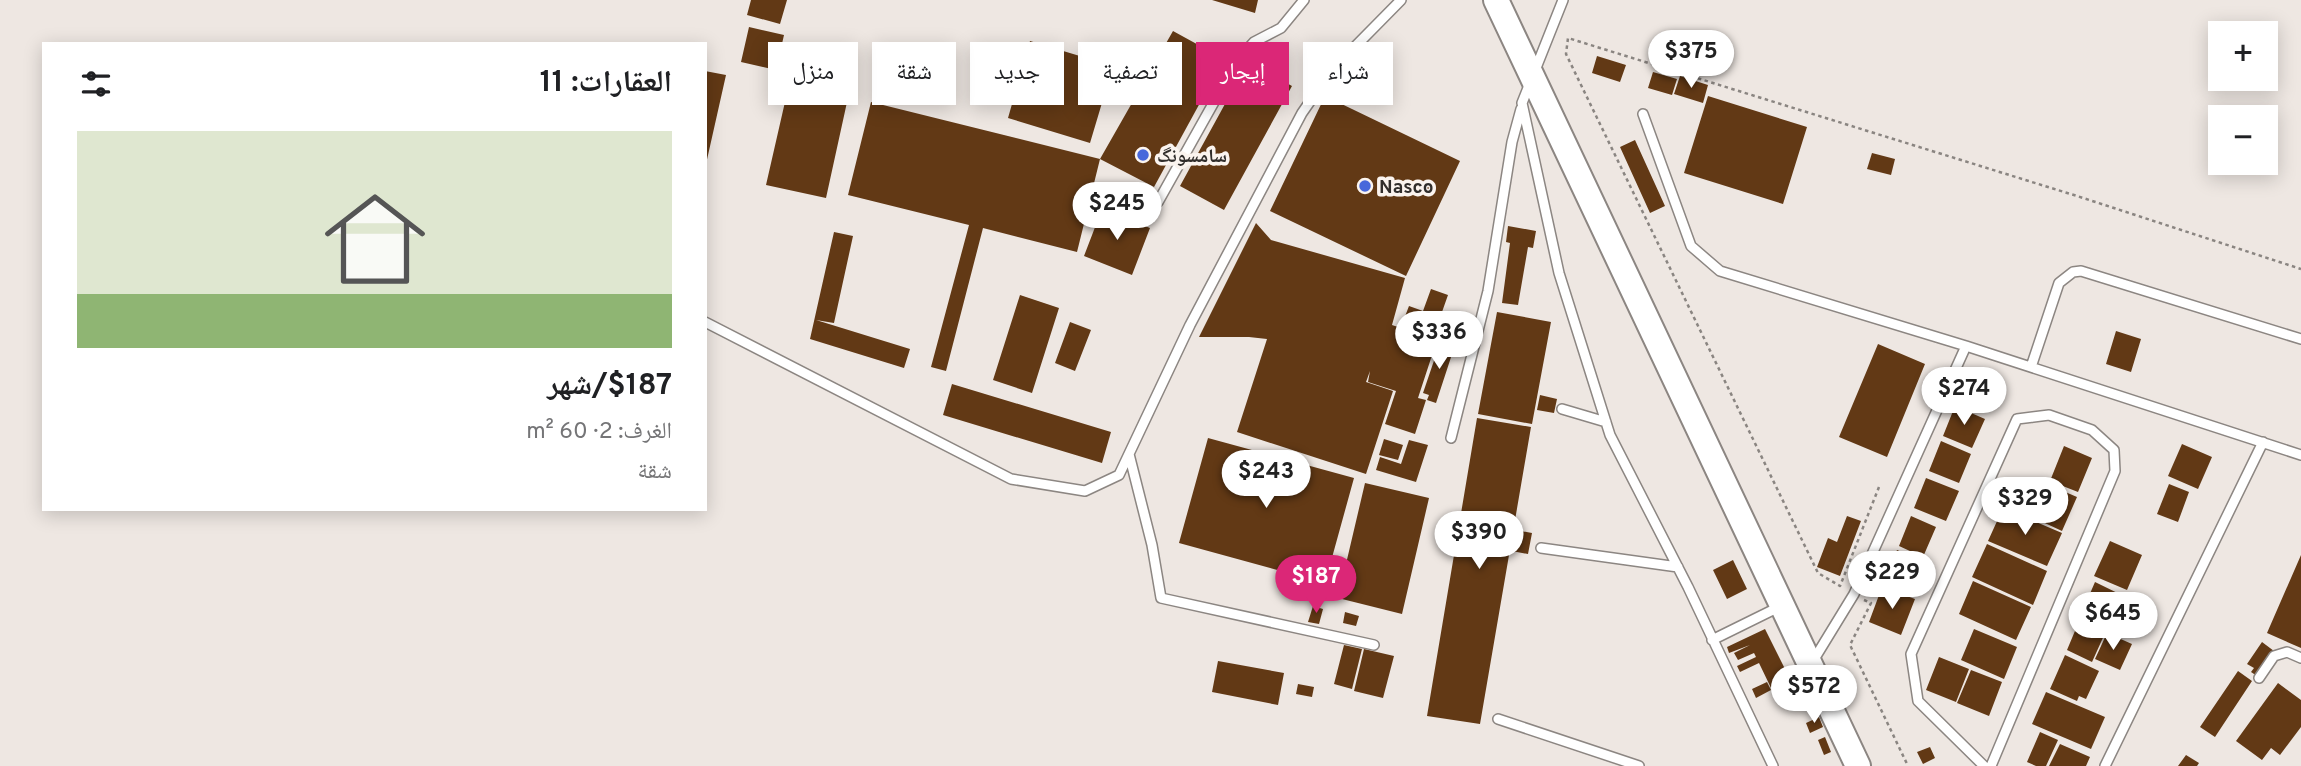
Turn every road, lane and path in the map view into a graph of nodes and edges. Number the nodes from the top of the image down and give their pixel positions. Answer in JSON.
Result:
{"nodes":[{"id":1,"x":1304,"y":0,"type":"edge"},
{"id":2,"x":1401,"y":0,"type":"edge"},
{"id":3,"x":1496,"y":0,"type":"edge"},
{"id":4,"x":1563,"y":0,"type":"edge"},
{"id":5,"x":1534,"y":78,"type":"junction"},
{"id":6,"x":1522,"y":103,"type":"junction"},
{"id":7,"x":1643,"y":114,"type":"dead end"},
{"id":8,"x":1158,"y":202,"type":"dead end"},
{"id":9,"x":2301,"y":269,"type":"edge"},
{"id":10,"x":707,"y":323,"type":"edge"},
{"id":11,"x":2301,"y":339,"type":"edge"},
{"id":12,"x":1966,"y":346,"type":"junction"},
{"id":13,"x":2031,"y":367,"type":"junction"},
{"id":14,"x":1562,"y":409,"type":"dead end"},
{"id":15,"x":1606,"y":422,"type":"junction"},
{"id":16,"x":1451,"y":439,"type":"dead end"},
{"id":17,"x":2263,"y":442,"type":"junction"},
{"id":18,"x":1129,"y":454,"type":"junction"},
{"id":19,"x":2301,"y":455,"type":"edge"},
{"id":20,"x":1879,"y":487,"type":"dead end"},
{"id":21,"x":1541,"y":548,"type":"dead end"},
{"id":22,"x":1678,"y":567,"type":"junction"},
{"id":23,"x":1840,"y":586,"type":"junction"},
{"id":24,"x":1854,"y":594,"type":"junction"},
{"id":25,"x":1782,"y":606,"type":"junction"},
{"id":26,"x":1713,"y":640,"type":"junction"},
{"id":27,"x":1374,"y":645,"type":"dead end"},
{"id":28,"x":2301,"y":658,"type":"edge"},
{"id":29,"x":1811,"y":665,"type":"junction"},
{"id":30,"x":2259,"y":678,"type":"dead end"},
{"id":31,"x":1498,"y":719,"type":"dead end"},
{"id":32,"x":1639,"y":766,"type":"edge"},
{"id":33,"x":1773,"y":766,"type":"edge"},
{"id":34,"x":1858,"y":766,"type":"edge"},
{"id":35,"x":1908,"y":766,"type":"edge"},
{"id":36,"x":1983,"y":766,"type":"edge"},
{"id":37,"x":1991,"y":766,"type":"edge"},
{"id":38,"x":2105,"y":766,"type":"edge"}],
"edges":[{"from":1,"to":8,"type":"lane"},
{"from":2,"to":18,"type":"lane"},
{"from":3,"to":5,"type":"street"},
{"from":4,"to":5,"type":"lane"},
{"from":5,"to":6,"type":"lane"},
{"from":5,"to":25,"type":"street"},
{"from":6,"to":15,"type":"lane"},
{"from":6,"to":16,"type":"lane"},
{"from":7,"to":12,"type":"lane"},
{"from":9,"to":23,"type":"path"},
{"from":10,"to":18,"type":"lane"},
{"from":11,"to":13,"type":"lane"},
{"from":12,"to":13,"type":"lane"},
{"from":12,"to":24,"type":"lane"},
{"from":13,"to":17,"type":"lane"},
{"from":14,"to":15,"type":"lane"},
{"from":15,"to":22,"type":"lane"},
{"from":17,"to":19,"type":"lane"},
{"from":17,"to":38,"type":"lane"},
{"from":18,"to":27,"type":"lane"},
{"from":20,"to":23,"type":"path"},
{"from":21,"to":22,"type":"lane"},
{"from":22,"to":26,"type":"lane"},
{"from":23,"to":24,"type":"path"},
{"from":24,"to":29,"type":"lane"},
{"from":24,"to":35,"type":"path"},
{"from":25,"to":26,"type":"lane"},
{"from":25,"to":29,"type":"street"},
{"from":26,"to":33,"type":"lane"},
{"from":28,"to":30,"type":"lane"},
{"from":29,"to":34,"type":"street"},
{"from":31,"to":32,"type":"lane"},
{"from":36,"to":37,"type":"lane"}]}
